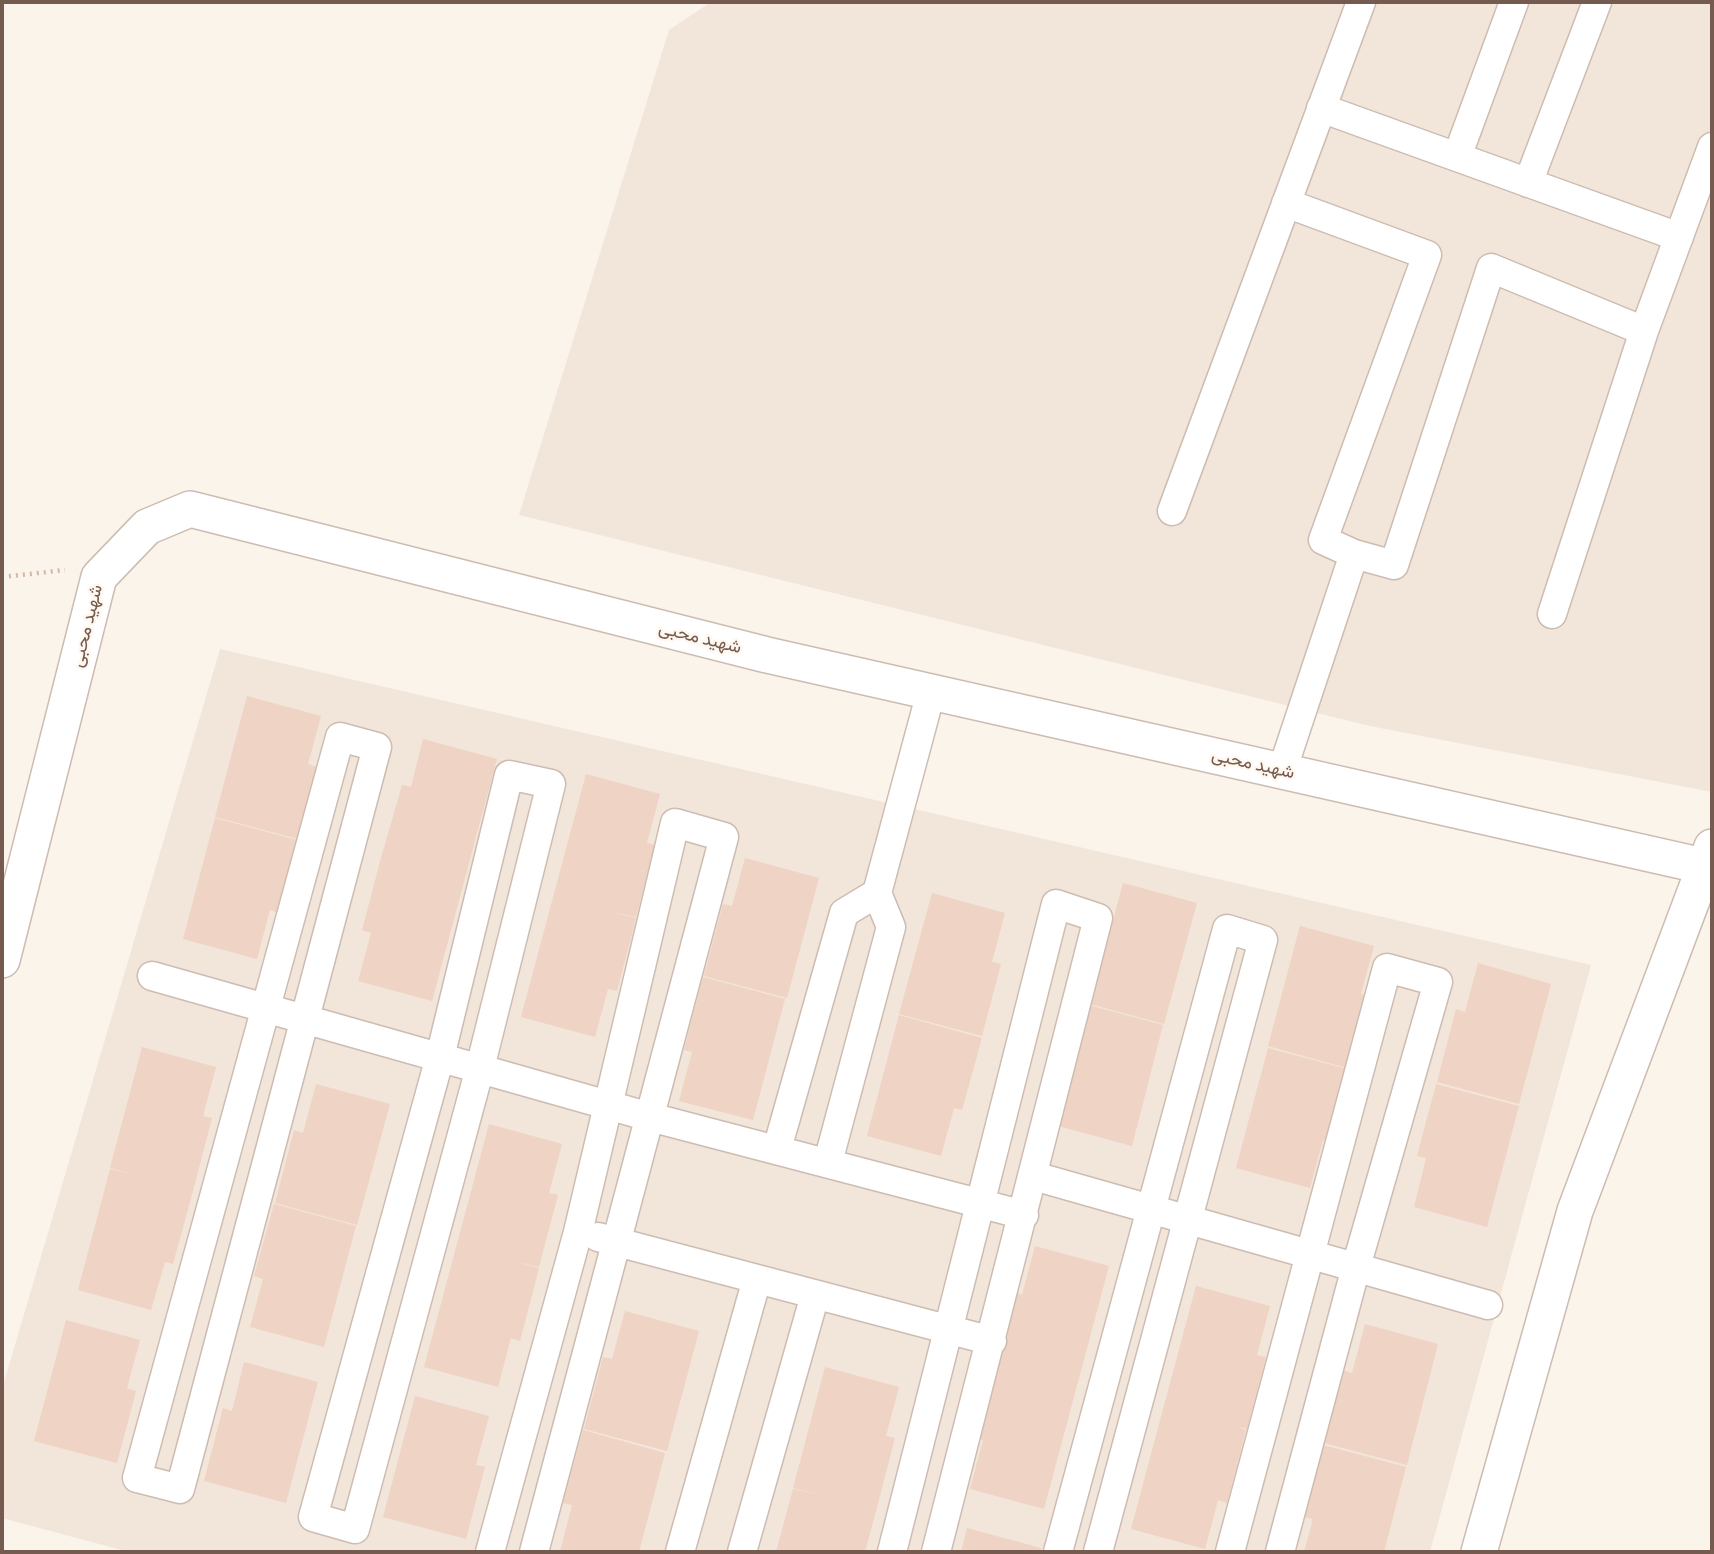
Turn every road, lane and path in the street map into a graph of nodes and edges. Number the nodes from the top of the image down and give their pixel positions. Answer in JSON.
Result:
{"nodes":[{"id":1,"x":1361,"y":2,"type":"edge"},
{"id":2,"x":1514,"y":2,"type":"edge"},
{"id":3,"x":1597,"y":2,"type":"edge"},
{"id":4,"x":1321,"y":108,"type":"junction"},
{"id":5,"x":1712,"y":147,"type":"edge"},
{"id":6,"x":1457,"y":157,"type":"junction"},
{"id":7,"x":1528,"y":183,"type":"junction"},
{"id":8,"x":1286,"y":203,"type":"junction"},
{"id":9,"x":1679,"y":237,"type":"junction"},
{"id":10,"x":1644,"y":331,"type":"junction"},
{"id":11,"x":1171,"y":511,"type":"dead end"},
{"id":12,"x":1354,"y":554,"type":"junction"},
{"id":13,"x":111,"y":564,"type":"junction"},
{"id":14,"x":2,"y":577,"type":"edge"},
{"id":15,"x":1552,"y":614,"type":"dead end"},
{"id":16,"x":930,"y":692,"type":"junction"},
{"id":17,"x":1282,"y":771,"type":"junction"},
{"id":18,"x":1710,"y":860,"type":"edge"},
{"id":19,"x":877,"y":893,"type":"junction"},
{"id":20,"x":2,"y":960,"type":"edge"},
{"id":21,"x":152,"y":976,"type":"dead end"},
{"id":22,"x":268,"y":1009,"type":"junction"},
{"id":23,"x":305,"y":1019,"type":"junction"},
{"id":24,"x":440,"y":1056,"type":"junction"},
{"id":25,"x":480,"y":1068,"type":"junction"},
{"id":26,"x":608,"y":1104,"type":"junction"},
{"id":27,"x":650,"y":1117,"type":"junction"},
{"id":28,"x":777,"y":1149,"type":"junction"},
{"id":29,"x":828,"y":1162,"type":"junction"},
{"id":30,"x":1034,"y":1176,"type":"junction"},
{"id":31,"x":980,"y":1203,"type":"junction"},
{"id":32,"x":1151,"y":1209,"type":"junction"},
{"id":33,"x":1024,"y":1215,"type":"junction"},
{"id":34,"x":1188,"y":1220,"type":"junction"},
{"id":35,"x":578,"y":1232,"type":"junction"},
{"id":36,"x":615,"y":1241,"type":"junction"},
{"id":37,"x":1311,"y":1255,"type":"junction"},
{"id":38,"x":1356,"y":1267,"type":"junction"},
{"id":39,"x":757,"y":1279,"type":"junction"},
{"id":40,"x":815,"y":1295,"type":"junction"},
{"id":41,"x":1488,"y":1305,"type":"dead end"},
{"id":42,"x":948,"y":1329,"type":"junction"},
{"id":43,"x":992,"y":1341,"type":"junction"},
{"id":44,"x":490,"y":1552,"type":"edge"},
{"id":45,"x":534,"y":1552,"type":"edge"},
{"id":46,"x":680,"y":1552,"type":"edge"},
{"id":47,"x":742,"y":1552,"type":"edge"},
{"id":48,"x":892,"y":1552,"type":"edge"},
{"id":49,"x":936,"y":1552,"type":"edge"},
{"id":50,"x":1058,"y":1552,"type":"edge"},
{"id":51,"x":1098,"y":1552,"type":"edge"},
{"id":52,"x":1230,"y":1552,"type":"edge"},
{"id":53,"x":1280,"y":1552,"type":"edge"},
{"id":54,"x":1479,"y":1552,"type":"edge"}],
"edges":[{"from":1,"to":4,"type":"street"},
{"from":2,"to":6,"type":"street"},
{"from":3,"to":7,"type":"street"},
{"from":4,"to":6,"type":"street"},
{"from":4,"to":8,"type":"street"},
{"from":5,"to":9,"type":"street"},
{"from":6,"to":7,"type":"street"},
{"from":7,"to":9,"type":"street"},
{"from":8,"to":11,"type":"street"},
{"from":8,"to":12,"type":"street"},
{"from":9,"to":10,"type":"street"},
{"from":10,"to":12,"type":"street"},
{"from":10,"to":15,"type":"street"},
{"from":12,"to":17,"type":"street"},
{"from":13,"to":14,"type":"path"},
{"from":13,"to":16,"type":"street","name":"شهید محبی"},
{"from":13,"to":20,"type":"street","name":"شهید محبی"},
{"from":16,"to":17,"type":"street","name":"شهید محبی"},
{"from":16,"to":19,"type":"street"},
{"from":17,"to":18,"type":"street","name":"شهید محبی"},
{"from":18,"to":54,"type":"street"},
{"from":19,"to":28,"type":"street"},
{"from":19,"to":29,"type":"street"},
{"from":21,"to":22,"type":"street"},
{"from":22,"to":23,"type":"street"},
{"from":22,"to":23,"type":"street"},
{"from":22,"to":23,"type":"street"},
{"from":23,"to":24,"type":"street"},
{"from":24,"to":25,"type":"street"},
{"from":24,"to":25,"type":"street"},
{"from":24,"to":25,"type":"street"},
{"from":25,"to":26,"type":"street"},
{"from":26,"to":27,"type":"street"},
{"from":26,"to":27,"type":"street"},
{"from":26,"to":35,"type":"street"},
{"from":27,"to":28,"type":"street"},
{"from":27,"to":36,"type":"street"},
{"from":28,"to":29,"type":"street"},
{"from":29,"to":31,"type":"street"},
{"from":30,"to":31,"type":"street"},
{"from":30,"to":32,"type":"street"},
{"from":30,"to":33,"type":"street"},
{"from":31,"to":33,"type":"street"},
{"from":31,"to":42,"type":"street"},
{"from":32,"to":34,"type":"street"},
{"from":32,"to":34,"type":"street"},
{"from":32,"to":50,"type":"street"},
{"from":33,"to":43,"type":"street"},
{"from":34,"to":37,"type":"street"},
{"from":34,"to":51,"type":"street"},
{"from":35,"to":36,"type":"street"},
{"from":35,"to":44,"type":"street"},
{"from":36,"to":39,"type":"street"},
{"from":36,"to":45,"type":"street"},
{"from":37,"to":38,"type":"street"},
{"from":37,"to":38,"type":"street"},
{"from":37,"to":52,"type":"street"},
{"from":38,"to":41,"type":"street"},
{"from":38,"to":53,"type":"street"},
{"from":39,"to":40,"type":"street"},
{"from":39,"to":46,"type":"street"},
{"from":40,"to":42,"type":"street"},
{"from":40,"to":47,"type":"street"},
{"from":42,"to":43,"type":"street"},
{"from":42,"to":48,"type":"street"},
{"from":43,"to":49,"type":"street"}]}
